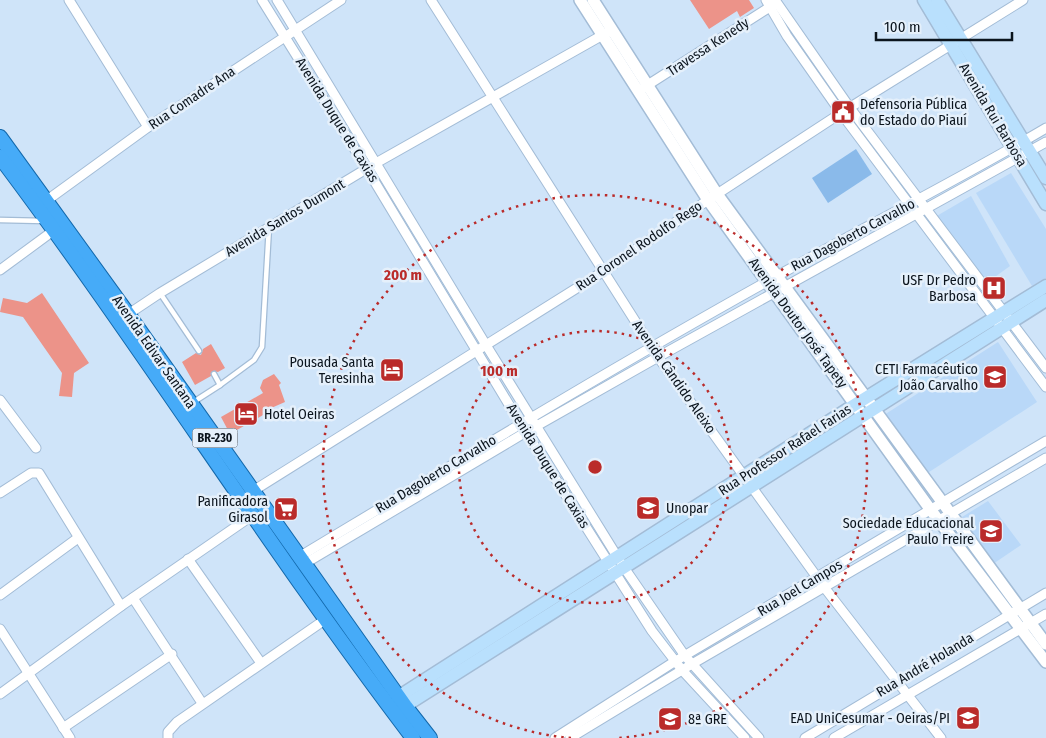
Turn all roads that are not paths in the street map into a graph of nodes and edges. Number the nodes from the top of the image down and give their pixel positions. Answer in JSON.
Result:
{"nodes":[{"id":1,"x":262,"y":0,"type":"edge"},
{"id":2,"x":277,"y":0,"type":"edge"},
{"id":3,"x":341,"y":0,"type":"edge"},
{"id":4,"x":431,"y":0,"type":"edge"},
{"id":5,"x":580,"y":0,"type":"edge"},
{"id":6,"x":593,"y":0,"type":"edge"},
{"id":7,"x":924,"y":0,"type":"edge"},
{"id":8,"x":937,"y":0,"type":"edge"},
{"id":9,"x":1024,"y":0,"type":"edge"},
{"id":10,"x":772,"y":2,"type":"edge"},
{"id":11,"x":71,"y":3,"type":"edge"},
{"id":12,"x":295,"y":30,"type":"junction"},
{"id":13,"x":606,"y":33,"type":"junction"},
{"id":14,"x":285,"y":36,"type":"junction"},
{"id":15,"x":956,"y":42,"type":"junction"},
{"id":16,"x":642,"y":89,"type":"junction"},
{"id":17,"x":492,"y":98,"type":"junction"},
{"id":18,"x":850,"y":108,"type":"junction"},
{"id":19,"x":841,"y":113,"type":"junction"},
{"id":20,"x":148,"y":127,"type":"junction"},
{"id":21,"x":1046,"y":128,"type":"edge"},
{"id":22,"x":0,"y":137,"type":"edge"},
{"id":23,"x":1046,"y":142,"type":"edge"},
{"id":24,"x":1021,"y":150,"type":"junction"},
{"id":25,"x":0,"y":157,"type":"edge"},
{"id":26,"x":376,"y":163,"type":"junction"},
{"id":27,"x":367,"y":168,"type":"junction"},
{"id":28,"x":1046,"y":178,"type":"edge"},
{"id":29,"x":712,"y":197,"type":"junction"},
{"id":30,"x":919,"y":200,"type":"junction"},
{"id":31,"x":46,"y":201,"type":"junction"},
{"id":32,"x":1046,"y":204,"type":"edge"},
{"id":33,"x":909,"y":205,"type":"junction"},
{"id":34,"x":926,"y":210,"type":"junction"},
{"id":35,"x":917,"y":215,"type":"junction"},
{"id":36,"x":0,"y":220,"type":"edge"},
{"id":37,"x":50,"y":226,"type":"junction"},
{"id":38,"x":270,"y":227,"type":"junction"},
{"id":39,"x":68,"y":241,"type":"junction"},
{"id":40,"x":0,"y":270,"type":"edge"},
{"id":41,"x":604,"y":271,"type":"junction"},
{"id":42,"x":778,"y":275,"type":"junction"},
{"id":43,"x":768,"y":281,"type":"junction"},
{"id":44,"x":785,"y":285,"type":"junction"},
{"id":45,"x":1046,"y":286,"type":"edge"},
{"id":46,"x":775,"y":291,"type":"junction"},
{"id":47,"x":160,"y":293,"type":"junction"},
{"id":48,"x":1046,"y":300,"type":"edge"},
{"id":49,"x":123,"y":318,"type":"junction"},
{"id":50,"x":1003,"y":320,"type":"junction"},
{"id":51,"x":486,"y":345,"type":"junction"},
{"id":52,"x":652,"y":348,"type":"junction"},
{"id":53,"x":199,"y":351,"type":"dead end"},
{"id":54,"x":476,"y":351,"type":"junction"},
{"id":55,"x":658,"y":357,"type":"junction"},
{"id":56,"x":1046,"y":368,"type":"edge"},
{"id":57,"x":214,"y":374,"type":"dead end"},
{"id":58,"x":220,"y":385,"type":"junction"},
{"id":59,"x":1046,"y":388,"type":"edge"},
{"id":60,"x":0,"y":400,"type":"edge"},
{"id":61,"x":191,"y":404,"type":"junction"},
{"id":62,"x":865,"y":406,"type":"junction"},
{"id":63,"x":531,"y":417,"type":"junction"},
{"id":64,"x":520,"y":423,"type":"junction"},
{"id":65,"x":537,"y":426,"type":"junction"},
{"id":66,"x":526,"y":432,"type":"junction"},
{"id":67,"x":1046,"y":441,"type":"edge"},
{"id":68,"x":211,"y":445,"type":"junction"},
{"id":69,"x":36,"y":448,"type":"dead end"},
{"id":70,"x":1046,"y":458,"type":"edge"},
{"id":71,"x":747,"y":481,"type":"junction"},
{"id":72,"x":253,"y":490,"type":"junction"},
{"id":73,"x":0,"y":493,"type":"edge"},
{"id":74,"x":941,"y":502,"type":"junction"},
{"id":75,"x":930,"y":509,"type":"junction"},
{"id":76,"x":253,"y":515,"type":"junction"},
{"id":77,"x":950,"y":515,"type":"junction"},
{"id":78,"x":939,"y":520,"type":"junction"},
{"id":79,"x":78,"y":538,"type":"junction"},
{"id":80,"x":188,"y":559,"type":"junction"},
{"id":81,"x":301,"y":561,"type":"junction"},
{"id":82,"x":616,"y":564,"type":"junction"},
{"id":83,"x":818,"y":578,"type":"junction"},
{"id":84,"x":824,"y":587,"type":"junction"},
{"id":85,"x":1046,"y":594,"type":"edge"},
{"id":86,"x":0,"y":595,"type":"edge"},
{"id":87,"x":134,"y":598,"type":"junction"},
{"id":88,"x":121,"y":606,"type":"junction"},
{"id":89,"x":1015,"y":611,"type":"junction"},
{"id":90,"x":1046,"y":614,"type":"edge"},
{"id":91,"x":326,"y":619,"type":"junction"},
{"id":92,"x":1026,"y":625,"type":"junction"},
{"id":93,"x":0,"y":629,"type":"edge"},
{"id":94,"x":1046,"y":644,"type":"edge"},
{"id":95,"x":172,"y":654,"type":"junction"},
{"id":96,"x":685,"y":656,"type":"junction"},
{"id":97,"x":674,"y":662,"type":"junction"},
{"id":98,"x":1046,"y":662,"type":"edge"},
{"id":99,"x":261,"y":663,"type":"junction"},
{"id":100,"x":692,"y":664,"type":"junction"},
{"id":101,"x":682,"y":670,"type":"junction"},
{"id":102,"x":28,"y":673,"type":"junction"},
{"id":103,"x":897,"y":682,"type":"junction"},
{"id":104,"x":0,"y":694,"type":"edge"},
{"id":105,"x":908,"y":694,"type":"junction"},
{"id":106,"x":401,"y":701,"type":"junction"},
{"id":107,"x":202,"y":703,"type":"junction"},
{"id":108,"x":63,"y":728,"type":"junction"},
{"id":109,"x":70,"y":738,"type":"edge"},
{"id":110,"x":168,"y":738,"type":"edge"},
{"id":111,"x":413,"y":738,"type":"edge"},
{"id":112,"x":430,"y":738,"type":"edge"},
{"id":113,"x":555,"y":738,"type":"edge"},
{"id":114,"x":570,"y":738,"type":"edge"},
{"id":115,"x":745,"y":738,"type":"edge"},
{"id":116,"x":759,"y":738,"type":"edge"},
{"id":117,"x":805,"y":738,"type":"edge"},
{"id":118,"x":834,"y":738,"type":"edge"},
{"id":119,"x":941,"y":738,"type":"edge"}],
"edges":[{"from":1,"to":14,"type":"street","name":"Avenida Duque de Caxias"},
{"from":2,"to":12,"type":"street","name":"Avenida Duque de Caxias"},
{"from":3,"to":12,"type":"street","name":"Rua Comadre Ana"},
{"from":4,"to":17,"type":"street","name":"Avenida Cândido Aleixo"},
{"from":5,"to":13,"type":"street","name":"Avenida Doutor José Tapety"},
{"from":6,"to":13,"type":"street","name":"Avenida Doutor José Tapety"},
{"from":7,"to":15,"type":"main road","name":"Avenida Rui Barbosa"},
{"from":8,"to":15,"type":"main road","name":"Avenida Rui Barbosa"},
{"from":9,"to":15,"type":"street","name":"Rua Coronel Rodolfo Rego"},
{"from":10,"to":16,"type":"street","name":"Travessa Kenedy"},
{"from":10,"to":18,"type":"street"},
{"from":10,"to":19,"type":"street"},
{"from":11,"to":20,"type":"street"},
{"from":12,"to":14,"type":"street","name":"Rua Comadre Ana"},
{"from":12,"to":26,"type":"street","name":"Avenida Duque de Caxias"},
{"from":13,"to":16,"type":"street","name":"Avenida Doutor José Tapety"},
{"from":13,"to":17,"type":"street","name":"Avenida Santos Dumont"},
{"from":14,"to":20,"type":"street","name":"Rua Comadre Ana"},
{"from":14,"to":27,"type":"street","name":"Avenida Duque de Caxias"},
{"from":15,"to":18,"type":"street","name":"Rua Coronel Rodolfo Rego"},
{"from":15,"to":24,"type":"main road","name":"Avenida Rui Barbosa"},
{"from":16,"to":29,"type":"street","name":"Avenida Doutor José Tapety"},
{"from":17,"to":26,"type":"street","name":"Avenida Santos Dumont"},
{"from":17,"to":41,"type":"street","name":"Avenida Cândido Aleixo"},
{"from":18,"to":19,"type":"street","name":"Rua Coronel Rodolfo Rego"},
{"from":18,"to":30,"type":"street"},
{"from":19,"to":29,"type":"street","name":"Rua Coronel Rodolfo Rego"},
{"from":19,"to":33,"type":"street"},
{"from":20,"to":31,"type":"street","name":"Rua Comadre Ana"},
{"from":21,"to":24,"type":"street","name":"Rua Dagoberto Carvalho"},
{"from":22,"to":31,"type":"highway","name":"Avenida Edivar Santana","number":"BR-230"},
{"from":23,"to":24,"type":"street","name":"Rua Dagoberto Carvalho"},
{"from":24,"to":28,"type":"main road","name":"Avenida Rui Barbosa"},
{"from":24,"to":30,"type":"street","name":"Rua Dagoberto Carvalho"},
{"from":24,"to":32,"type":"main road","name":"Avenida Rui Barbosa"},
{"from":24,"to":34,"type":"street","name":"Rua Dagoberto Carvalho"},
{"from":25,"to":37,"type":"highway","name":"Avenida Edivar Santana","number":"BR-230"},
{"from":26,"to":27,"type":"street","name":"Avenida Santos Dumont"},
{"from":26,"to":51,"type":"street","name":"Avenida Duque de Caxias"},
{"from":27,"to":38,"type":"street","name":"Avenida Santos Dumont"},
{"from":27,"to":54,"type":"street","name":"Avenida Duque de Caxias"},
{"from":29,"to":41,"type":"street","name":"Rua Coronel Rodolfo Rego"},
{"from":29,"to":42,"type":"street","name":"Avenida Doutor José Tapety"},
{"from":29,"to":43,"type":"street","name":"Avenida Doutor José Tapety"},
{"from":30,"to":33,"type":"street","name":"Rua Dagoberto Carvalho"},
{"from":30,"to":34,"type":"street"},
{"from":31,"to":39,"type":"highway","name":"Avenida Edivar Santana","number":"BR-230"},
{"from":33,"to":35,"type":"street"},
{"from":33,"to":42,"type":"street","name":"Rua Dagoberto Carvalho"},
{"from":34,"to":35,"type":"street","name":"Rua Dagoberto Carvalho"},
{"from":34,"to":50,"type":"street"},
{"from":35,"to":44,"type":"street","name":"Rua Dagoberto Carvalho"},
{"from":35,"to":50,"type":"street"},
{"from":36,"to":37,"type":"lane"},
{"from":37,"to":39,"type":"highway","name":"Avenida Edivar Santana","number":"BR-230"},
{"from":37,"to":40,"type":"street"},
{"from":38,"to":47,"type":"street","name":"Avenida Santos Dumont"},
{"from":38,"to":58,"type":"lane"},
{"from":39,"to":49,"type":"highway","name":"Avenida Edivar Santana","number":"BR-230"},
{"from":41,"to":51,"type":"street","name":"Rua Coronel Rodolfo Rego"},
{"from":41,"to":52,"type":"street","name":"Avenida Cândido Aleixo"},
{"from":42,"to":43,"type":"street","name":"Rua Dagoberto Carvalho"},
{"from":42,"to":44,"type":"street","name":"Avenida Doutor José Tapety"},
{"from":43,"to":46,"type":"street","name":"Avenida Doutor José Tapety"},
{"from":43,"to":52,"type":"street","name":"Rua Dagoberto Carvalho"},
{"from":44,"to":46,"type":"street","name":"Rua Dagoberto Carvalho"},
{"from":44,"to":62,"type":"street","name":"Avenida Doutor José Tapety"},
{"from":45,"to":50,"type":"main road","name":"Rua Professor Rafael Farias"},
{"from":46,"to":55,"type":"street","name":"Rua Dagoberto Carvalho"},
{"from":46,"to":62,"type":"street","name":"Avenida Doutor José Tapety"},
{"from":47,"to":49,"type":"street","name":"Avenida Santos Dumont"},
{"from":47,"to":53,"type":"lane"},
{"from":48,"to":50,"type":"main road","name":"Rua Professor Rafael Farias"},
{"from":49,"to":61,"type":"highway","name":"Avenida Edivar Santana","number":"BR-230"},
{"from":49,"to":68,"type":"highway","name":"Avenida Edivar Santana","number":"BR-230"},
{"from":50,"to":56,"type":"street"},
{"from":50,"to":59,"type":"street"},
{"from":50,"to":62,"type":"main road","name":"Rua Professor Rafael Farias"},
{"from":51,"to":54,"type":"street","name":"Rua Coronel Rodolfo Rego"},
{"from":51,"to":63,"type":"street","name":"Avenida Duque de Caxias"},
{"from":52,"to":55,"type":"street","name":"Avenida Cândido Aleixo"},
{"from":52,"to":63,"type":"street","name":"Rua Dagoberto Carvalho"},
{"from":54,"to":64,"type":"street","name":"Avenida Duque de Caxias"},
{"from":54,"to":72,"type":"street","name":"Rua Coronel Rodolfo Rego"},
{"from":55,"to":65,"type":"street","name":"Rua Dagoberto Carvalho"},
{"from":55,"to":71,"type":"street","name":"Avenida Cândido Aleixo"},
{"from":57,"to":58,"type":"lane"},
{"from":58,"to":61,"type":"lane"},
{"from":60,"to":69,"type":"street"},
{"from":61,"to":68,"type":"highway","name":"Avenida Edivar Santana","number":"BR-230"},
{"from":62,"to":71,"type":"main road","name":"Rua Professor Rafael Farias"},
{"from":62,"to":74,"type":"street","name":"Avenida Doutor José Tapety"},
{"from":62,"to":75,"type":"street","name":"Avenida Doutor José Tapety"},
{"from":63,"to":64,"type":"street","name":"Rua Dagoberto Carvalho"},
{"from":63,"to":65,"type":"street","name":"Avenida Duque de Caxias"},
{"from":64,"to":66,"type":"street","name":"Avenida Duque de Caxias"},
{"from":64,"to":81,"type":"street","name":"Rua Dagoberto Carvalho"},
{"from":65,"to":66,"type":"street","name":"Rua Dagoberto Carvalho"},
{"from":65,"to":82,"type":"street","name":"Avenida Duque de Caxias"},
{"from":66,"to":81,"type":"street","name":"Rua Dagoberto Carvalho"},
{"from":66,"to":82,"type":"street","name":"Avenida Duque de Caxias"},
{"from":67,"to":74,"type":"street","name":"Rua Joel Campos"},
{"from":68,"to":72,"type":"highway","name":"Avenida Edivar Santana","number":"BR-230"},
{"from":68,"to":76,"type":"highway","name":"Avenida Edivar Santana","number":"BR-230"},
{"from":70,"to":77,"type":"street","name":"Rua Joel Campos"},
{"from":71,"to":82,"type":"main road","name":"Rua Professor Rafael Farias"},
{"from":71,"to":83,"type":"street","name":"Avenida Cândido Aleixo"},
{"from":72,"to":81,"type":"highway","name":"Avenida Edivar Santana","number":"BR-230"},
{"from":73,"to":79,"type":"street"},
{"from":74,"to":75,"type":"street","name":"Rua Joel Campos"},
{"from":74,"to":77,"type":"street","name":"Avenida Doutor José Tapety"},
{"from":75,"to":78,"type":"street","name":"Avenida Doutor José Tapety"},
{"from":75,"to":83,"type":"street","name":"Rua Joel Campos"},
{"from":76,"to":80,"type":"street"},
{"from":76,"to":91,"type":"highway","name":"Avenida Edivar Santana","number":"BR-230"},
{"from":77,"to":78,"type":"street","name":"Rua Joel Campos"},
{"from":77,"to":89,"type":"street","name":"Avenida Doutor José Tapety"},
{"from":78,"to":84,"type":"street","name":"Rua Joel Campos"},
{"from":78,"to":89,"type":"street","name":"Avenida Doutor José Tapety"},
{"from":79,"to":86,"type":"street"},
{"from":79,"to":88,"type":"street"},
{"from":80,"to":87,"type":"street"},
{"from":80,"to":99,"type":"street"},
{"from":81,"to":106,"type":"highway","name":"Avenida Edivar Santana","number":"BR-230"},
{"from":82,"to":96,"type":"street","name":"Avenida Duque de Caxias"},
{"from":82,"to":97,"type":"street","name":"Avenida Duque de Caxias"},
{"from":82,"to":106,"type":"main road","name":"Rua Professor Rafael Farias"},
{"from":83,"to":84,"type":"street","name":"Avenida Cândido Aleixo"},
{"from":83,"to":96,"type":"street","name":"Rua Joel Campos"},
{"from":84,"to":100,"type":"street","name":"Rua Joel Campos"},
{"from":84,"to":103,"type":"street","name":"Avenida Cândido Aleixo"},
{"from":85,"to":89,"type":"street","name":"Rua André Holanda"},
{"from":87,"to":88,"type":"street"},
{"from":87,"to":95,"type":"street"},
{"from":88,"to":102,"type":"street"},
{"from":89,"to":92,"type":"street","name":"Avenida Doutor José Tapety"},
{"from":89,"to":103,"type":"street","name":"Rua André Holanda"},
{"from":90,"to":92,"type":"street","name":"Rua André Holanda"},
{"from":91,"to":99,"type":"street"},
{"from":91,"to":111,"type":"highway","name":"Avenida Edivar Santana","number":"BR-230"},
{"from":92,"to":94,"type":"street","name":"Avenida Doutor José Tapety"},
{"from":92,"to":98,"type":"street","name":"Avenida Doutor José Tapety"},
{"from":92,"to":105,"type":"street","name":"Rua André Holanda"},
{"from":93,"to":102,"type":"street"},
{"from":95,"to":107,"type":"street"},
{"from":95,"to":108,"type":"street"},
{"from":96,"to":97,"type":"street","name":"Rua Joel Campos"},
{"from":96,"to":100,"type":"street","name":"Avenida Duque de Caxias"},
{"from":97,"to":101,"type":"street","name":"Avenida Duque de Caxias"},
{"from":97,"to":113,"type":"street","name":"Rua Joel Campos"},
{"from":99,"to":107,"type":"street"},
{"from":100,"to":101,"type":"street","name":"Rua Joel Campos"},
{"from":100,"to":116,"type":"street","name":"Avenida Duque de Caxias"},
{"from":101,"to":114,"type":"street","name":"Rua Joel Campos"},
{"from":101,"to":115,"type":"street","name":"Avenida Duque de Caxias"},
{"from":102,"to":104,"type":"street"},
{"from":102,"to":108,"type":"street"},
{"from":103,"to":105,"type":"street","name":"Avenida Cândido Aleixo"},
{"from":103,"to":117,"type":"street","name":"Rua André Holanda"},
{"from":105,"to":118,"type":"street","name":"Rua André Holanda"},
{"from":105,"to":119,"type":"street","name":"Avenida Cândido Aleixo"},
{"from":106,"to":112,"type":"highway","name":"Avenida Edivar Santana","number":"BR-230"},
{"from":107,"to":110,"type":"street"},
{"from":108,"to":109,"type":"street"}]}
